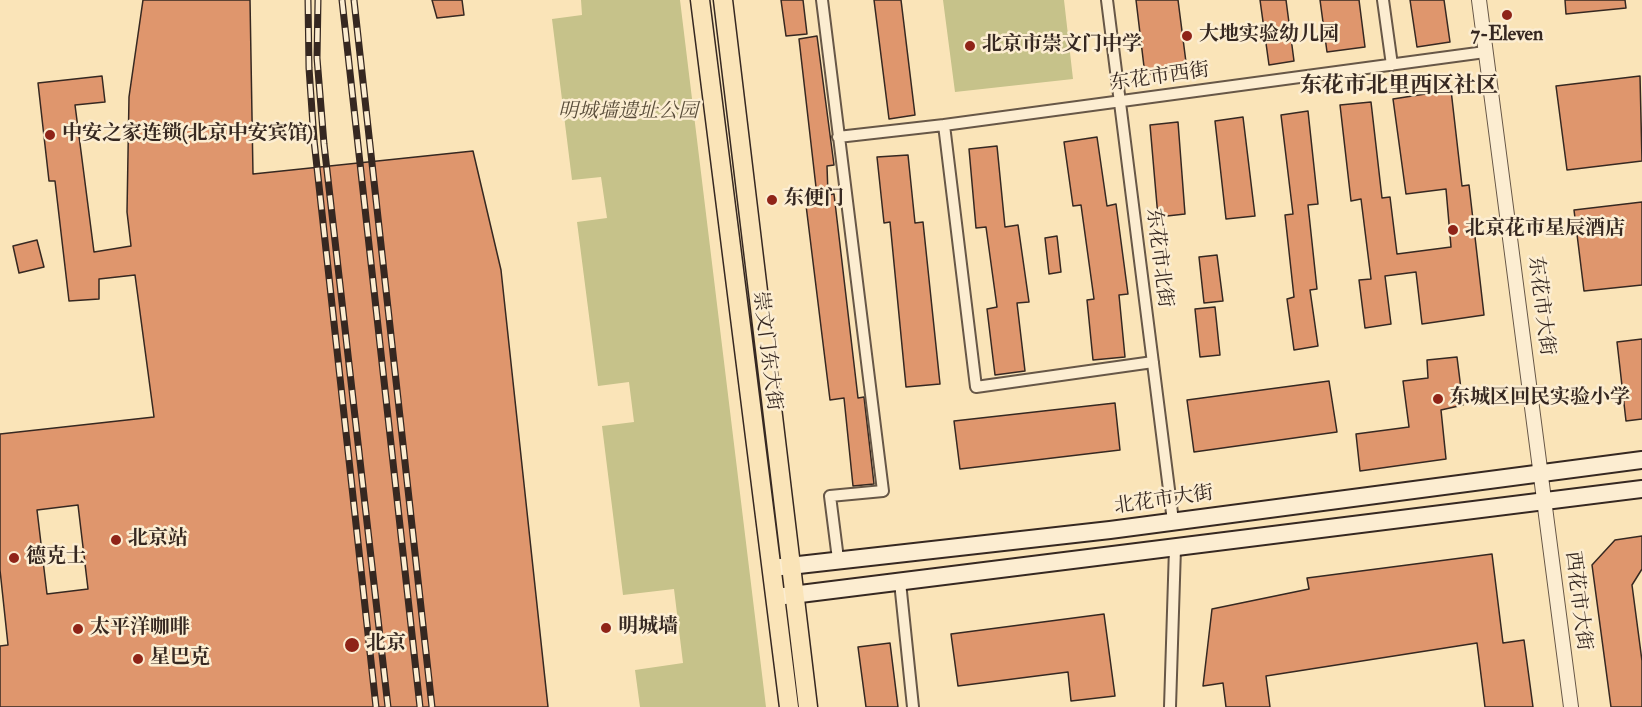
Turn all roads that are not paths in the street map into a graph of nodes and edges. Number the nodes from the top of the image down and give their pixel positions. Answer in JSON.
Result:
{"nodes":[{"id":1,"x":700,"y":0,"type":"edge"},
{"id":2,"x":723,"y":0,"type":"edge"},
{"id":3,"x":822,"y":0,"type":"edge"},
{"id":4,"x":1107,"y":0,"type":"edge"},
{"id":5,"x":1383,"y":0,"type":"edge"},
{"id":6,"x":1479,"y":0,"type":"edge"},
{"id":7,"x":1485,"y":52,"type":"junction"},
{"id":8,"x":1392,"y":65,"type":"junction"},
{"id":9,"x":1121,"y":102,"type":"junction"},
{"id":10,"x":944,"y":125,"type":"junction"},
{"id":11,"x":838,"y":137,"type":"junction"},
{"id":12,"x":1153,"y":362,"type":"junction"},
{"id":13,"x":1642,"y":460,"type":"edge"},
{"id":14,"x":1542,"y":474,"type":"junction"},
{"id":15,"x":1642,"y":489,"type":"edge"},
{"id":16,"x":1545,"y":501,"type":"junction"},
{"id":17,"x":1173,"y":521,"type":"junction"},
{"id":18,"x":1175,"y":548,"type":"junction"},
{"id":19,"x":838,"y":559,"type":"junction"},
{"id":20,"x":791,"y":566,"type":"junction"},
{"id":21,"x":772,"y":568,"type":"junction"},
{"id":22,"x":900,"y":582,"type":"junction"},
{"id":23,"x":795,"y":595,"type":"junction"},
{"id":24,"x":776,"y":597,"type":"junction"},
{"id":25,"x":789,"y":707,"type":"edge"},
{"id":26,"x":808,"y":707,"type":"edge"},
{"id":27,"x":913,"y":707,"type":"edge"},
{"id":28,"x":1170,"y":707,"type":"edge"},
{"id":29,"x":1571,"y":707,"type":"edge"}],
"edges":[{"from":1,"to":21,"type":"main road","name":"崇文门东大街"},
{"from":2,"to":20,"type":"main road","name":"崇文门东大街"},
{"from":3,"to":11,"type":"street"},
{"from":4,"to":9,"type":"street","name":"东花市北街"},
{"from":5,"to":8,"type":"street"},
{"from":6,"to":7,"type":"street","name":"东花市大街"},
{"from":7,"to":8,"type":"street","name":"东花市西街"},
{"from":7,"to":14,"type":"street","name":"东花市大街"},
{"from":8,"to":9,"type":"street","name":"东花市西街"},
{"from":9,"to":10,"type":"street","name":"东花市西街"},
{"from":9,"to":12,"type":"street","name":"东花市北街"},
{"from":10,"to":11,"type":"street","name":"东花市西街"},
{"from":10,"to":12,"type":"street"},
{"from":11,"to":19,"type":"street"},
{"from":12,"to":17,"type":"street","name":"东花市北街"},
{"from":13,"to":14,"type":"main road","name":"北花市大街"},
{"from":14,"to":16,"type":"street","name":"东花市大街"},
{"from":14,"to":17,"type":"main road","name":"北花市大街"},
{"from":15,"to":16,"type":"main road"},
{"from":16,"to":18,"type":"main road"},
{"from":16,"to":29,"type":"street","name":"西花市大街"},
{"from":17,"to":19,"type":"main road","name":"北花市大街"},
{"from":18,"to":22,"type":"main road"},
{"from":18,"to":28,"type":"street"},
{"from":19,"to":20,"type":"main road","name":"北花市大街"},
{"from":20,"to":21,"type":"main road","name":"北花市大街"},
{"from":20,"to":23,"type":"main road","name":"崇文门东大街"},
{"from":21,"to":24,"type":"main road","name":"崇文门东大街"},
{"from":22,"to":23,"type":"main road"},
{"from":22,"to":27,"type":"street"},
{"from":23,"to":24,"type":"main road"},
{"from":23,"to":26,"type":"main road"},
{"from":24,"to":25,"type":"main road","name":"崇文门东大街"}]}
